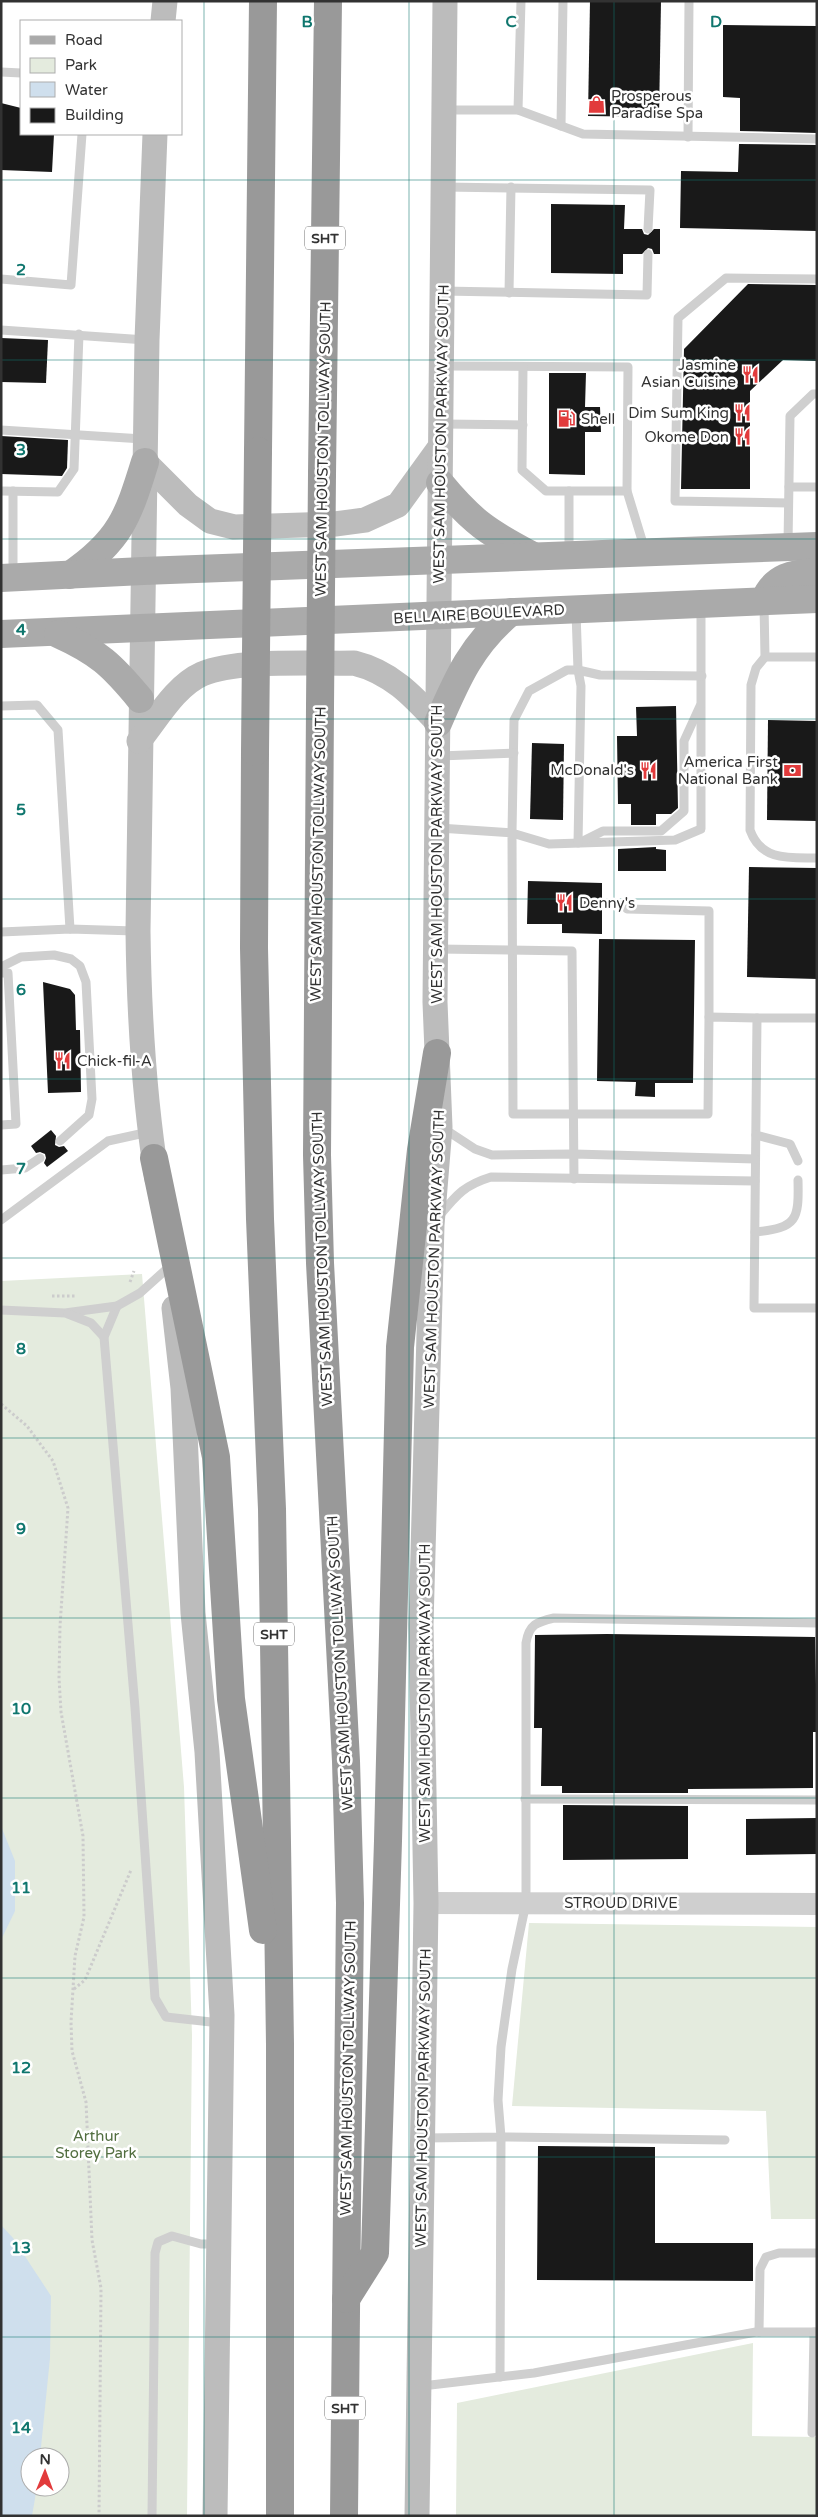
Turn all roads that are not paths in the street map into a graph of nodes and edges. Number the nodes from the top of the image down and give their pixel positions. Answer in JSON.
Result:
{"nodes":[{"id":1,"x":165,"y":1,"type":"edge"},
{"id":2,"x":263,"y":1,"type":"edge"},
{"id":3,"x":328,"y":1,"type":"edge"},
{"id":4,"x":445,"y":1,"type":"edge"},
{"id":5,"x":520,"y":1,"type":"edge"},
{"id":6,"x":563,"y":1,"type":"edge"},
{"id":7,"x":689,"y":1,"type":"edge"},
{"id":8,"x":163,"y":20,"type":"edge"},
{"id":9,"x":1,"y":72,"type":"edge"},
{"id":10,"x":20,"y":73,"type":"edge"},
{"id":11,"x":444,"y":110,"type":"junction"},
{"id":12,"x":518,"y":110,"type":"junction"},
{"id":13,"x":561,"y":126,"type":"junction"},
{"id":14,"x":82,"y":135,"type":"edge"},
{"id":15,"x":155,"y":135,"type":"edge"},
{"id":16,"x":688,"y":137,"type":"junction"},
{"id":17,"x":817,"y":139,"type":"edge"},
{"id":18,"x":443,"y":187,"type":"junction"},
{"id":19,"x":511,"y":187,"type":"junction"},
{"id":20,"x":648,"y":229,"type":"dead end"},
{"id":21,"x":648,"y":254,"type":"dead end"},
{"id":22,"x":1,"y":279,"type":"edge"},
{"id":23,"x":817,"y":279,"type":"edge"},
{"id":24,"x":442,"y":292,"type":"junction"},
{"id":25,"x":510,"y":293,"type":"junction"},
{"id":26,"x":1,"y":330,"type":"edge"},
{"id":27,"x":79,"y":334,"type":"junction"},
{"id":28,"x":146,"y":340,"type":"junction"},
{"id":29,"x":441,"y":366,"type":"junction"},
{"id":30,"x":523,"y":366,"type":"junction"},
{"id":31,"x":817,"y":394,"type":"edge"},
{"id":32,"x":522,"y":426,"type":"junction"},
{"id":33,"x":1,"y":430,"type":"edge"},
{"id":34,"x":75,"y":435,"type":"junction"},
{"id":35,"x":440,"y":435,"type":"junction"},
{"id":36,"x":145,"y":450,"type":"junction"},
{"id":37,"x":440,"y":483,"type":"junction"},
{"id":38,"x":789,"y":487,"type":"junction"},
{"id":39,"x":817,"y":487,"type":"edge"},
{"id":40,"x":1,"y":491,"type":"edge"},
{"id":41,"x":13,"y":491,"type":"junction"},
{"id":42,"x":570,"y":492,"type":"junction"},
{"id":43,"x":627,"y":492,"type":"junction"},
{"id":44,"x":788,"y":503,"type":"junction"},
{"id":45,"x":817,"y":546,"type":"edge"},
{"id":46,"x":788,"y":547,"type":"junction"},
{"id":47,"x":646,"y":552,"type":"junction"},
{"id":48,"x":569,"y":555,"type":"junction"},
{"id":49,"x":534,"y":556,"type":"junction"},
{"id":50,"x":439,"y":560,"type":"junction"},
{"id":51,"x":143,"y":571,"type":"junction"},
{"id":52,"x":817,"y":572,"type":"edge"},
{"id":53,"x":70,"y":575,"type":"junction"},
{"id":54,"x":7,"y":578,"type":"edge"},
{"id":55,"x":817,"y":599,"type":"edge"},
{"id":56,"x":764,"y":601,"type":"junction"},
{"id":57,"x":701,"y":604,"type":"junction"},
{"id":58,"x":576,"y":609,"type":"junction"},
{"id":59,"x":511,"y":612,"type":"junction"},
{"id":60,"x":439,"y":615,"type":"junction"},
{"id":61,"x":142,"y":628,"type":"junction"},
{"id":62,"x":54,"y":632,"type":"junction"},
{"id":63,"x":1,"y":634,"type":"edge"},
{"id":64,"x":765,"y":657,"type":"junction"},
{"id":65,"x":817,"y":657,"type":"edge"},
{"id":66,"x":578,"y":670,"type":"junction"},
{"id":67,"x":702,"y":676,"type":"junction"},
{"id":68,"x":140,"y":699,"type":"junction"},
{"id":69,"x":702,"y":703,"type":"junction"},
{"id":70,"x":1,"y":706,"type":"edge"},
{"id":71,"x":438,"y":723,"type":"junction"},
{"id":72,"x":139,"y":741,"type":"junction"},
{"id":73,"x":514,"y":754,"type":"junction"},
{"id":74,"x":437,"y":756,"type":"junction"},
{"id":75,"x":437,"y":828,"type":"junction"},
{"id":76,"x":512,"y":833,"type":"junction"},
{"id":77,"x":578,"y":843,"type":"junction"},
{"id":78,"x":817,"y":858,"type":"edge"},
{"id":79,"x":627,"y":909,"type":"dead end"},
{"id":80,"x":70,"y":929,"type":"junction"},
{"id":81,"x":138,"y":931,"type":"junction"},
{"id":82,"x":1,"y":932,"type":"edge"},
{"id":83,"x":435,"y":948,"type":"junction"},
{"id":84,"x":514,"y":949,"type":"junction"},
{"id":85,"x":1,"y":968,"type":"edge"},
{"id":86,"x":1,"y":973,"type":"edge"},
{"id":87,"x":709,"y":1017,"type":"junction"},
{"id":88,"x":757,"y":1018,"type":"junction"},
{"id":89,"x":817,"y":1018,"type":"edge"},
{"id":90,"x":437,"y":1054,"type":"junction"},
{"id":91,"x":573,"y":1114,"type":"junction"},
{"id":92,"x":1,"y":1125,"type":"edge"},
{"id":93,"x":440,"y":1126,"type":"junction"},
{"id":94,"x":150,"y":1132,"type":"junction"},
{"id":95,"x":756,"y":1135,"type":"junction"},
{"id":96,"x":60,"y":1141,"type":"dead end"},
{"id":97,"x":574,"y":1154,"type":"junction"},
{"id":98,"x":40,"y":1158,"type":"dead end"},
{"id":99,"x":154,"y":1158,"type":"junction"},
{"id":100,"x":755,"y":1159,"type":"junction"},
{"id":101,"x":798,"y":1161,"type":"dead end"},
{"id":102,"x":1,"y":1170,"type":"edge"},
{"id":103,"x":574,"y":1179,"type":"junction"},
{"id":104,"x":798,"y":1180,"type":"dead end"},
{"id":105,"x":755,"y":1181,"type":"junction"},
{"id":106,"x":1,"y":1220,"type":"edge"},
{"id":107,"x":432,"y":1225,"type":"junction"},
{"id":108,"x":754,"y":1232,"type":"junction"},
{"id":109,"x":170,"y":1266,"type":"junction"},
{"id":110,"x":117,"y":1306,"type":"junction"},
{"id":111,"x":817,"y":1308,"type":"edge"},
{"id":112,"x":1,"y":1310,"type":"edge"},
{"id":113,"x":65,"y":1313,"type":"junction"},
{"id":114,"x":104,"y":1337,"type":"junction"},
{"id":115,"x":817,"y":1623,"type":"edge"},
{"id":116,"x":525,"y":1799,"type":"junction"},
{"id":117,"x":817,"y":1800,"type":"edge"},
{"id":118,"x":426,"y":1903,"type":"junction"},
{"id":119,"x":526,"y":1903,"type":"junction"},
{"id":120,"x":817,"y":1904,"type":"edge"},
{"id":121,"x":222,"y":2023,"type":"junction"},
{"id":122,"x":280,"y":2044,"type":"junction"},
{"id":123,"x":502,"y":2137,"type":"junction"},
{"id":124,"x":422,"y":2138,"type":"junction"},
{"id":125,"x":725,"y":2140,"type":"dead end"},
{"id":126,"x":219,"y":2244,"type":"junction"},
{"id":127,"x":817,"y":2253,"type":"edge"},
{"id":128,"x":346,"y":2300,"type":"junction"},
{"id":129,"x":760,"y":2332,"type":"junction"},
{"id":130,"x":815,"y":2332,"type":"edge"},
{"id":131,"x":500,"y":2377,"type":"junction"},
{"id":132,"x":419,"y":2387,"type":"junction"},
{"id":133,"x":812,"y":2433,"type":"dead end"},
{"id":134,"x":152,"y":2516,"type":"edge"},
{"id":135,"x":216,"y":2516,"type":"edge"},
{"id":136,"x":280,"y":2516,"type":"edge"},
{"id":137,"x":344,"y":2516,"type":"edge"},
{"id":138,"x":417,"y":2516,"type":"edge"}],
"edges":[{"from":1,"to":8,"type":"main road"},
{"from":2,"to":122,"type":"highway","number":"SHT","bridge":true},
{"from":3,"to":128,"type":"highway","name":"WEST SAM HOUSTON TOLLWAY SOUTH","number":"SHT","bridge":true},
{"from":4,"to":11,"type":"main road","name":"WEST SAM HOUSTON PARKWAY SOUTH"},
{"from":5,"to":12,"type":"lane"},
{"from":6,"to":13,"type":"lane"},
{"from":7,"to":16,"type":"lane"},
{"from":9,"to":10,"type":"lane"},
{"from":11,"to":12,"type":"lane"},
{"from":11,"to":18,"type":"main road","name":"WEST SAM HOUSTON PARKWAY SOUTH"},
{"from":12,"to":13,"type":"lane"},
{"from":13,"to":16,"type":"lane"},
{"from":14,"to":22,"type":"lane"},
{"from":15,"to":28,"type":"main road"},
{"from":16,"to":17,"type":"lane"},
{"from":18,"to":19,"type":"lane"},
{"from":18,"to":24,"type":"main road","name":"WEST SAM HOUSTON PARKWAY SOUTH"},
{"from":19,"to":20,"type":"lane"},
{"from":19,"to":25,"type":"lane"},
{"from":21,"to":25,"type":"lane"},
{"from":23,"to":44,"type":"lane"},
{"from":24,"to":25,"type":"lane"},
{"from":24,"to":29,"type":"main road","name":"WEST SAM HOUSTON PARKWAY SOUTH"},
{"from":26,"to":27,"type":"lane"},
{"from":27,"to":28,"type":"lane"},
{"from":27,"to":34,"type":"lane"},
{"from":28,"to":36,"type":"main road"},
{"from":29,"to":30,"type":"lane"},
{"from":29,"to":35,"type":"main road","name":"WEST SAM HOUSTON PARKWAY SOUTH"},
{"from":30,"to":32,"type":"lane"},
{"from":30,"to":43,"type":"lane"},
{"from":31,"to":38,"type":"lane"},
{"from":32,"to":35,"type":"lane"},
{"from":32,"to":42,"type":"lane"},
{"from":33,"to":34,"type":"lane"},
{"from":34,"to":36,"type":"lane"},
{"from":34,"to":41,"type":"lane"},
{"from":35,"to":36,"type":"main road"},
{"from":35,"to":37,"type":"main road","name":"WEST SAM HOUSTON PARKWAY SOUTH"},
{"from":36,"to":51,"type":"main road"},
{"from":36,"to":53,"type":"main road"},
{"from":37,"to":49,"type":"main road"},
{"from":37,"to":50,"type":"main road","name":"WEST SAM HOUSTON PARKWAY SOUTH"},
{"from":38,"to":39,"type":"lane"},
{"from":38,"to":44,"type":"lane"},
{"from":40,"to":41,"type":"lane"},
{"from":41,"to":54,"type":"lane"},
{"from":42,"to":43,"type":"lane"},
{"from":42,"to":48,"type":"lane"},
{"from":43,"to":47,"type":"lane"},
{"from":44,"to":46,"type":"lane"},
{"from":45,"to":46,"type":"main road"},
{"from":46,"to":47,"type":"main road"},
{"from":47,"to":48,"type":"main road"},
{"from":48,"to":49,"type":"main road"},
{"from":49,"to":50,"type":"main road"},
{"from":50,"to":51,"type":"main road"},
{"from":50,"to":60,"type":"main road","name":"WEST SAM HOUSTON PARKWAY SOUTH"},
{"from":51,"to":53,"type":"main road"},
{"from":51,"to":61,"type":"main road"},
{"from":52,"to":56,"type":"main road"},
{"from":53,"to":54,"type":"main road"},
{"from":55,"to":56,"type":"main road","name":"BELLAIRE BOULEVARD"},
{"from":56,"to":57,"type":"main road","name":"BELLAIRE BOULEVARD"},
{"from":56,"to":64,"type":"lane"},
{"from":57,"to":58,"type":"main road","name":"BELLAIRE BOULEVARD"},
{"from":57,"to":67,"type":"lane"},
{"from":58,"to":59,"type":"main road","name":"BELLAIRE BOULEVARD"},
{"from":58,"to":66,"type":"lane"},
{"from":59,"to":60,"type":"main road","name":"BELLAIRE BOULEVARD"},
{"from":59,"to":71,"type":"main road"},
{"from":60,"to":61,"type":"main road","name":"BELLAIRE BOULEVARD"},
{"from":60,"to":71,"type":"main road","name":"WEST SAM HOUSTON PARKWAY SOUTH"},
{"from":61,"to":62,"type":"main road","name":"BELLAIRE BOULEVARD"},
{"from":61,"to":68,"type":"main road"},
{"from":62,"to":63,"type":"main road","name":"BELLAIRE BOULEVARD"},
{"from":62,"to":68,"type":"main road"},
{"from":64,"to":65,"type":"lane"},
{"from":64,"to":78,"type":"lane"},
{"from":66,"to":67,"type":"lane"},
{"from":66,"to":73,"type":"lane"},
{"from":66,"to":77,"type":"lane"},
{"from":67,"to":69,"type":"lane"},
{"from":68,"to":72,"type":"main road"},
{"from":69,"to":77,"type":"lane"},
{"from":69,"to":77,"type":"lane"},
{"from":70,"to":80,"type":"lane"},
{"from":71,"to":72,"type":"main road"},
{"from":71,"to":74,"type":"main road","name":"WEST SAM HOUSTON PARKWAY SOUTH"},
{"from":72,"to":81,"type":"main road"},
{"from":73,"to":74,"type":"lane"},
{"from":73,"to":76,"type":"lane"},
{"from":74,"to":75,"type":"main road","name":"WEST SAM HOUSTON PARKWAY SOUTH"},
{"from":75,"to":76,"type":"lane"},
{"from":75,"to":83,"type":"main road","name":"WEST SAM HOUSTON PARKWAY SOUTH"},
{"from":76,"to":77,"type":"lane"},
{"from":76,"to":84,"type":"lane"},
{"from":79,"to":87,"type":"lane"},
{"from":80,"to":81,"type":"lane"},
{"from":80,"to":82,"type":"lane"},
{"from":81,"to":94,"type":"main road"},
{"from":83,"to":84,"type":"lane"},
{"from":83,"to":90,"type":"main road","name":"WEST SAM HOUSTON PARKWAY SOUTH"},
{"from":84,"to":91,"type":"lane"},
{"from":84,"to":91,"type":"lane"},
{"from":85,"to":96,"type":"lane"},
{"from":86,"to":92,"type":"lane"},
{"from":87,"to":88,"type":"lane"},
{"from":87,"to":91,"type":"lane"},
{"from":88,"to":89,"type":"lane"},
{"from":88,"to":95,"type":"lane"},
{"from":90,"to":93,"type":"main road","name":"WEST SAM HOUSTON PARKWAY SOUTH"},
{"from":90,"to":128,"type":"highway"},
{"from":91,"to":97,"type":"lane"},
{"from":93,"to":97,"type":"lane"},
{"from":93,"to":107,"type":"main road","name":"WEST SAM HOUSTON PARKWAY SOUTH"},
{"from":94,"to":99,"type":"main road"},
{"from":94,"to":106,"type":"lane"},
{"from":95,"to":100,"type":"lane"},
{"from":95,"to":101,"type":"lane"},
{"from":97,"to":100,"type":"lane"},
{"from":97,"to":103,"type":"lane"},
{"from":98,"to":102,"type":"lane"},
{"from":99,"to":109,"type":"main road"},
{"from":99,"to":122,"type":"highway"},
{"from":100,"to":105,"type":"lane"},
{"from":103,"to":105,"type":"lane"},
{"from":103,"to":107,"type":"lane"},
{"from":104,"to":108,"type":"lane"},
{"from":105,"to":108,"type":"lane"},
{"from":107,"to":118,"type":"main road","name":"WEST SAM HOUSTON PARKWAY SOUTH"},
{"from":108,"to":111,"type":"lane"},
{"from":109,"to":110,"type":"lane"},
{"from":109,"to":121,"type":"main road"},
{"from":110,"to":113,"type":"lane"},
{"from":110,"to":114,"type":"lane"},
{"from":112,"to":113,"type":"lane"},
{"from":113,"to":114,"type":"lane"},
{"from":114,"to":121,"type":"lane"},
{"from":115,"to":116,"type":"lane"},
{"from":116,"to":117,"type":"lane"},
{"from":116,"to":119,"type":"lane"},
{"from":118,"to":119,"type":"street","name":"STROUD DRIVE"},
{"from":118,"to":124,"type":"main road","name":"WEST SAM HOUSTON PARKWAY SOUTH"},
{"from":119,"to":120,"type":"street","name":"STROUD DRIVE"},
{"from":119,"to":123,"type":"lane"},
{"from":121,"to":126,"type":"main road"},
{"from":122,"to":136,"type":"highway","number":"SHT"},
{"from":123,"to":124,"type":"lane"},
{"from":123,"to":125,"type":"lane"},
{"from":123,"to":131,"type":"lane"},
{"from":124,"to":132,"type":"main road","name":"WEST SAM HOUSTON PARKWAY SOUTH"},
{"from":126,"to":134,"type":"lane"},
{"from":126,"to":135,"type":"main road"},
{"from":127,"to":129,"type":"lane"},
{"from":128,"to":137,"type":"highway","name":"WEST SAM HOUSTON TOLLWAY SOUTH","number":"SHT"},
{"from":129,"to":130,"type":"lane"},
{"from":129,"to":131,"type":"lane"},
{"from":130,"to":133,"type":"lane"},
{"from":131,"to":132,"type":"lane"},
{"from":132,"to":138,"type":"main road","name":"WEST SAM HOUSTON PARKWAY SOUTH"}]}
